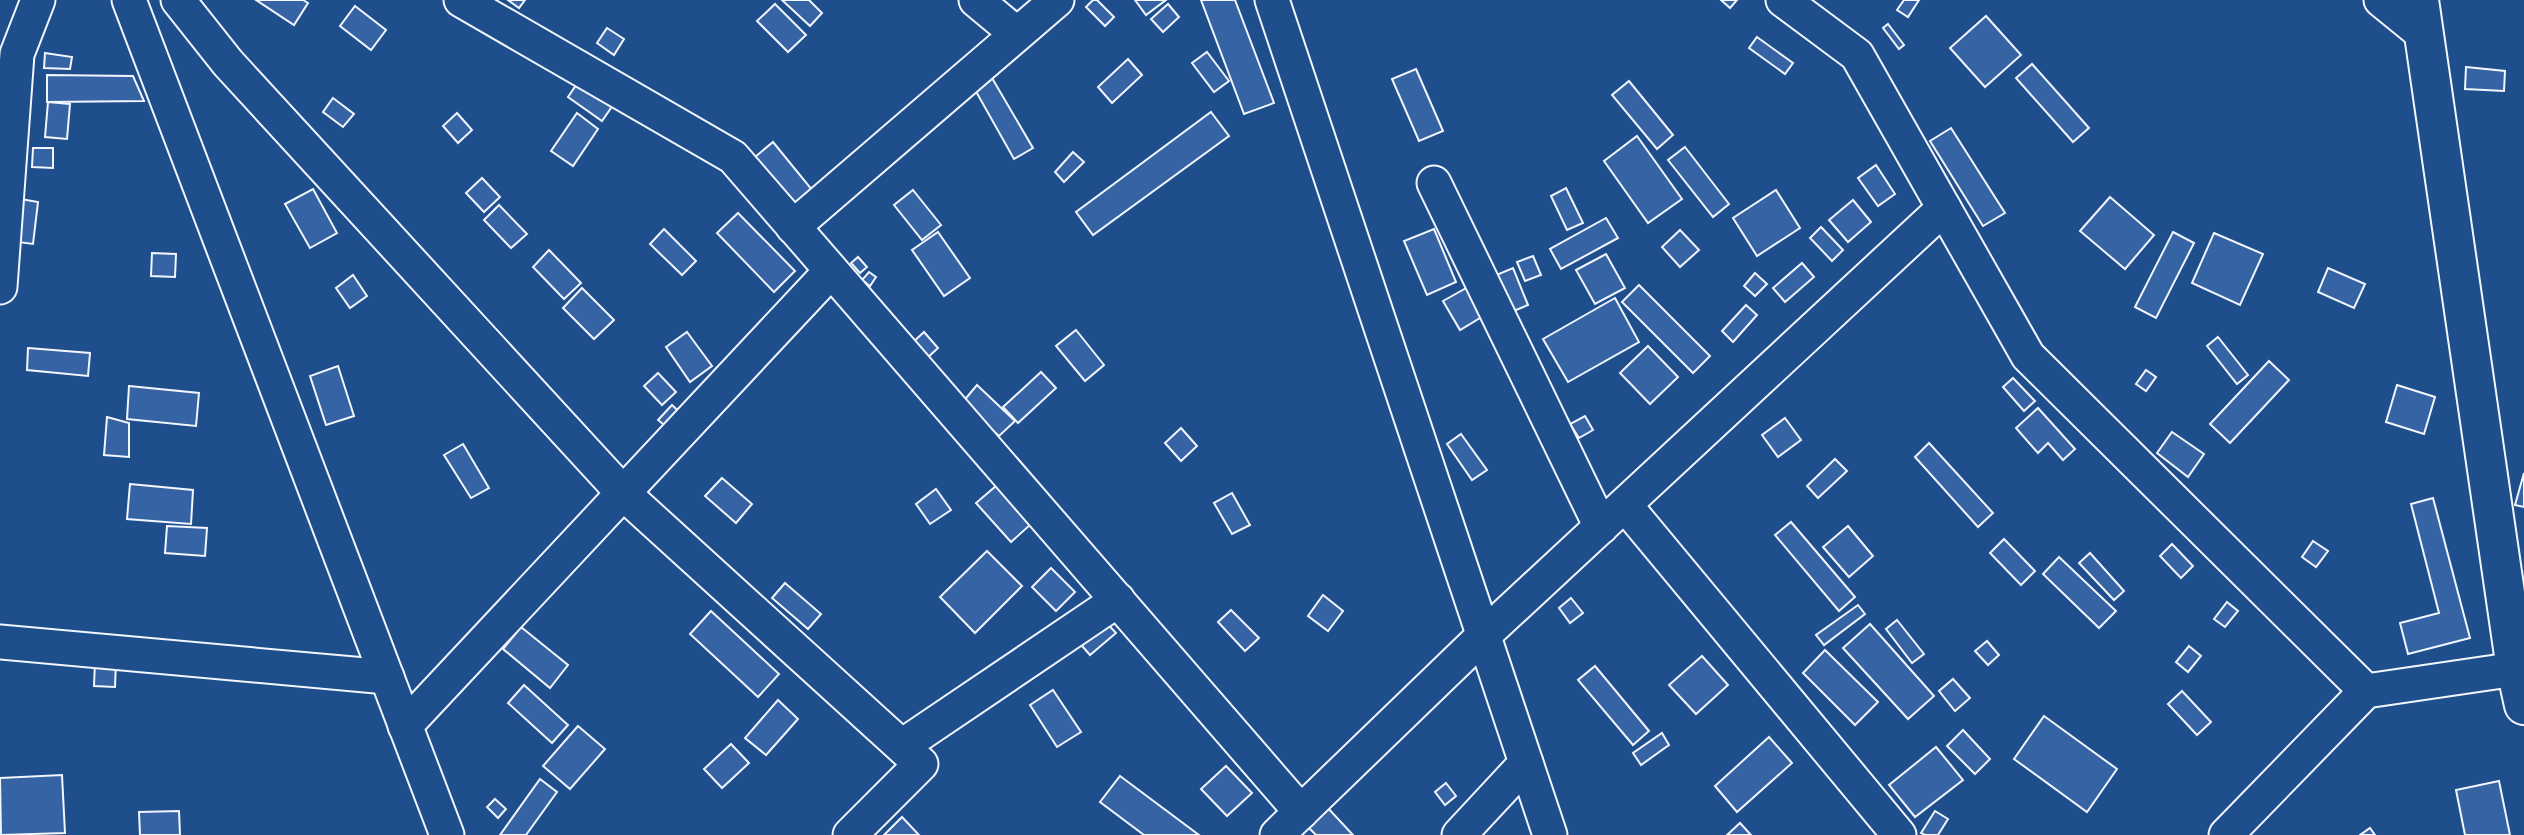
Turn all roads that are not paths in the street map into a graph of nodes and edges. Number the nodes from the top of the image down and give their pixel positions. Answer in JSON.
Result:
{"nodes":[{"id":1,"x":38,"y":0,"type":"edge"},
{"id":2,"x":129,"y":0,"type":"edge"},
{"id":3,"x":178,"y":0,"type":"edge"},
{"id":4,"x":976,"y":0,"type":"edge"},
{"id":5,"x":1057,"y":0,"type":"edge"},
{"id":6,"x":1783,"y":0,"type":"edge"},
{"id":7,"x":2381,"y":0,"type":"edge"},
{"id":8,"x":470,"y":2,"type":"edge"},
{"id":9,"x":1276,"y":2,"type":"edge"},
{"id":10,"x":2422,"y":17,"type":"edge"},
{"id":11,"x":1017,"y":34,"type":"junction"},
{"id":12,"x":1434,"y":183,"type":"dead end"},
{"id":13,"x":1944,"y":208,"type":"junction"},
{"id":14,"x":793,"y":227,"type":"junction"},
{"id":15,"x":831,"y":271,"type":"junction"},
{"id":16,"x":0,"y":287,"type":"edge"},
{"id":17,"x":623,"y":493,"type":"junction"},
{"id":18,"x":1625,"y":505,"type":"junction"},
{"id":19,"x":1601,"y":527,"type":"junction"},
{"id":20,"x":1118,"y":600,"type":"junction"},
{"id":21,"x":1483,"y":636,"type":"junction"},
{"id":22,"x":0,"y":642,"type":"edge"},
{"id":23,"x":387,"y":677,"type":"junction"},
{"id":24,"x":2520,"y":687,"type":"edge"},
{"id":25,"x":2366,"y":691,"type":"junction"},
{"id":26,"x":405,"y":726,"type":"junction"},
{"id":27,"x":902,"y":746,"type":"junction"},
{"id":28,"x":1526,"y":763,"type":"junction"},
{"id":29,"x":1301,"y":812,"type":"junction"},
{"id":30,"x":447,"y":835,"type":"edge"},
{"id":31,"x":850,"y":835,"type":"edge"},
{"id":32,"x":1277,"y":835,"type":"edge"},
{"id":33,"x":1459,"y":835,"type":"edge"},
{"id":34,"x":1550,"y":835,"type":"edge"},
{"id":35,"x":1899,"y":835,"type":"edge"},
{"id":36,"x":2226,"y":835,"type":"edge"}],
"edges":[{"from":1,"to":16,"type":"street"},
{"from":2,"to":23,"type":"street"},
{"from":3,"to":17,"type":"street"},
{"from":4,"to":11,"type":"street"},
{"from":5,"to":11,"type":"street"},
{"from":6,"to":13,"type":"street"},
{"from":7,"to":10,"type":"street"},
{"from":8,"to":14,"type":"street"},
{"from":9,"to":21,"type":"street"},
{"from":10,"to":24,"type":"street"},
{"from":11,"to":14,"type":"street"},
{"from":12,"to":19,"type":"street"},
{"from":13,"to":18,"type":"street"},
{"from":13,"to":25,"type":"street"},
{"from":14,"to":15,"type":"street"},
{"from":15,"to":17,"type":"street"},
{"from":15,"to":20,"type":"street"},
{"from":17,"to":26,"type":"street"},
{"from":17,"to":27,"type":"street"},
{"from":18,"to":19,"type":"street"},
{"from":18,"to":35,"type":"street"},
{"from":19,"to":21,"type":"street"},
{"from":20,"to":27,"type":"street"},
{"from":20,"to":29,"type":"street"},
{"from":21,"to":28,"type":"street"},
{"from":21,"to":29,"type":"street"},
{"from":22,"to":23,"type":"street"},
{"from":23,"to":26,"type":"street"},
{"from":24,"to":25,"type":"street"},
{"from":25,"to":36,"type":"street"},
{"from":26,"to":30,"type":"street"},
{"from":27,"to":31,"type":"street"},
{"from":28,"to":33,"type":"street"},
{"from":28,"to":34,"type":"street"},
{"from":29,"to":32,"type":"street"}]}
